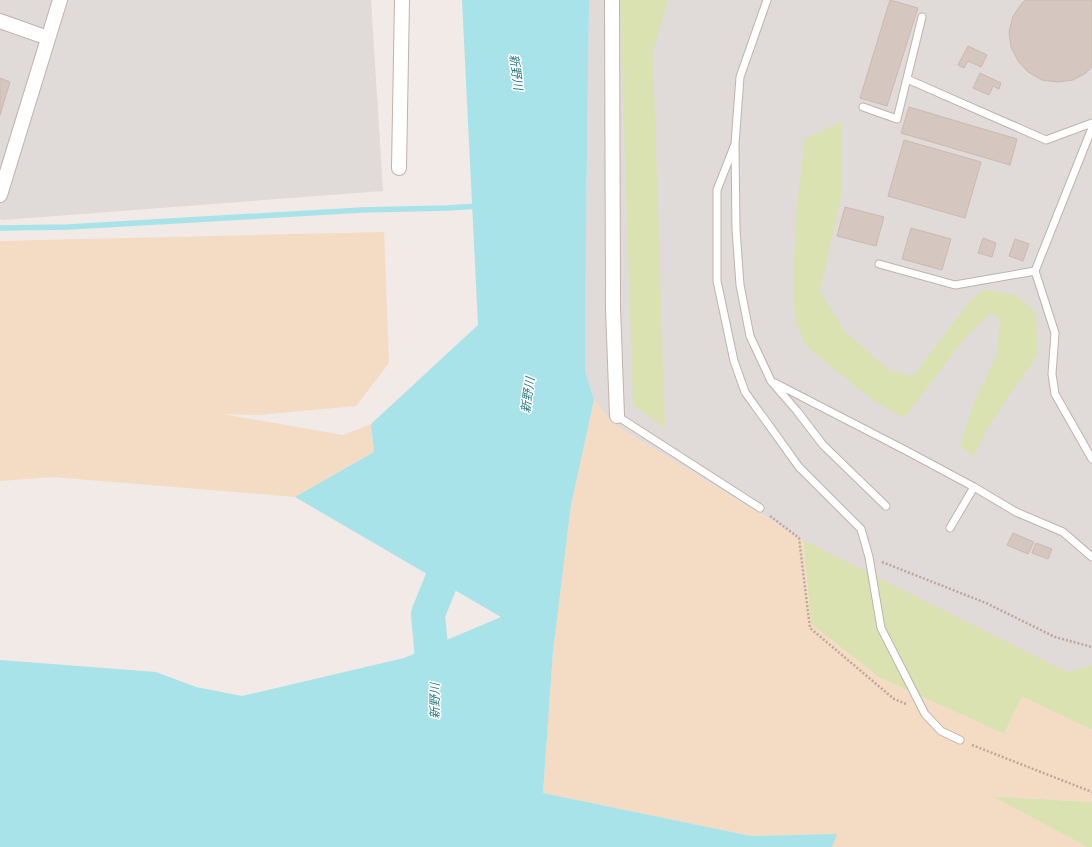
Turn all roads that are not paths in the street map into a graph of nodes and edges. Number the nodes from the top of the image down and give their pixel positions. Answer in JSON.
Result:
{"nodes":[{"id":1,"x":60,"y":0,"type":"edge"},
{"id":2,"x":402,"y":0,"type":"edge"},
{"id":3,"x":612,"y":0,"type":"edge"},
{"id":4,"x":767,"y":0,"type":"edge"},
{"id":5,"x":922,"y":17,"type":"dead end"},
{"id":6,"x":0,"y":22,"type":"edge"},
{"id":7,"x":48,"y":38,"type":"junction"},
{"id":8,"x":907,"y":79,"type":"junction"},
{"id":9,"x":863,"y":107,"type":"dead end"},
{"id":10,"x":1092,"y":123,"type":"edge"},
{"id":11,"x":1092,"y":128,"type":"edge"},
{"id":12,"x":735,"y":144,"type":"junction"},
{"id":13,"x":399,"y":168,"type":"dead end"},
{"id":14,"x":0,"y":195,"type":"edge"},
{"id":15,"x":879,"y":264,"type":"dead end"},
{"id":16,"x":1035,"y":271,"type":"junction"},
{"id":17,"x":771,"y":381,"type":"junction"},
{"id":18,"x":617,"y":416,"type":"joint"},
{"id":19,"x":1092,"y":459,"type":"edge"},
{"id":20,"x":974,"y":487,"type":"junction"},
{"id":21,"x":886,"y":506,"type":"dead end"},
{"id":22,"x":760,"y":508,"type":"road end"},
{"id":23,"x":950,"y":528,"type":"dead end"},
{"id":24,"x":1092,"y":556,"type":"edge"},
{"id":25,"x":960,"y":740,"type":"road end"}],
"edges":[{"from":1,"to":7,"type":"street"},
{"from":2,"to":13,"type":"street"},
{"from":3,"to":18,"type":"street"},
{"from":4,"to":12,"type":"lane"},
{"from":5,"to":8,"type":"lane"},
{"from":6,"to":7,"type":"street"},
{"from":7,"to":14,"type":"street"},
{"from":8,"to":9,"type":"lane"},
{"from":8,"to":10,"type":"lane"},
{"from":11,"to":16,"type":"lane"},
{"from":12,"to":17,"type":"lane"},
{"from":12,"to":25,"type":"lane"},
{"from":15,"to":16,"type":"lane"},
{"from":16,"to":19,"type":"lane"},
{"from":17,"to":20,"type":"lane"},
{"from":17,"to":21,"type":"lane"},
{"from":18,"to":22,"type":"lane"},
{"from":20,"to":23,"type":"lane"},
{"from":20,"to":24,"type":"lane"}]}
